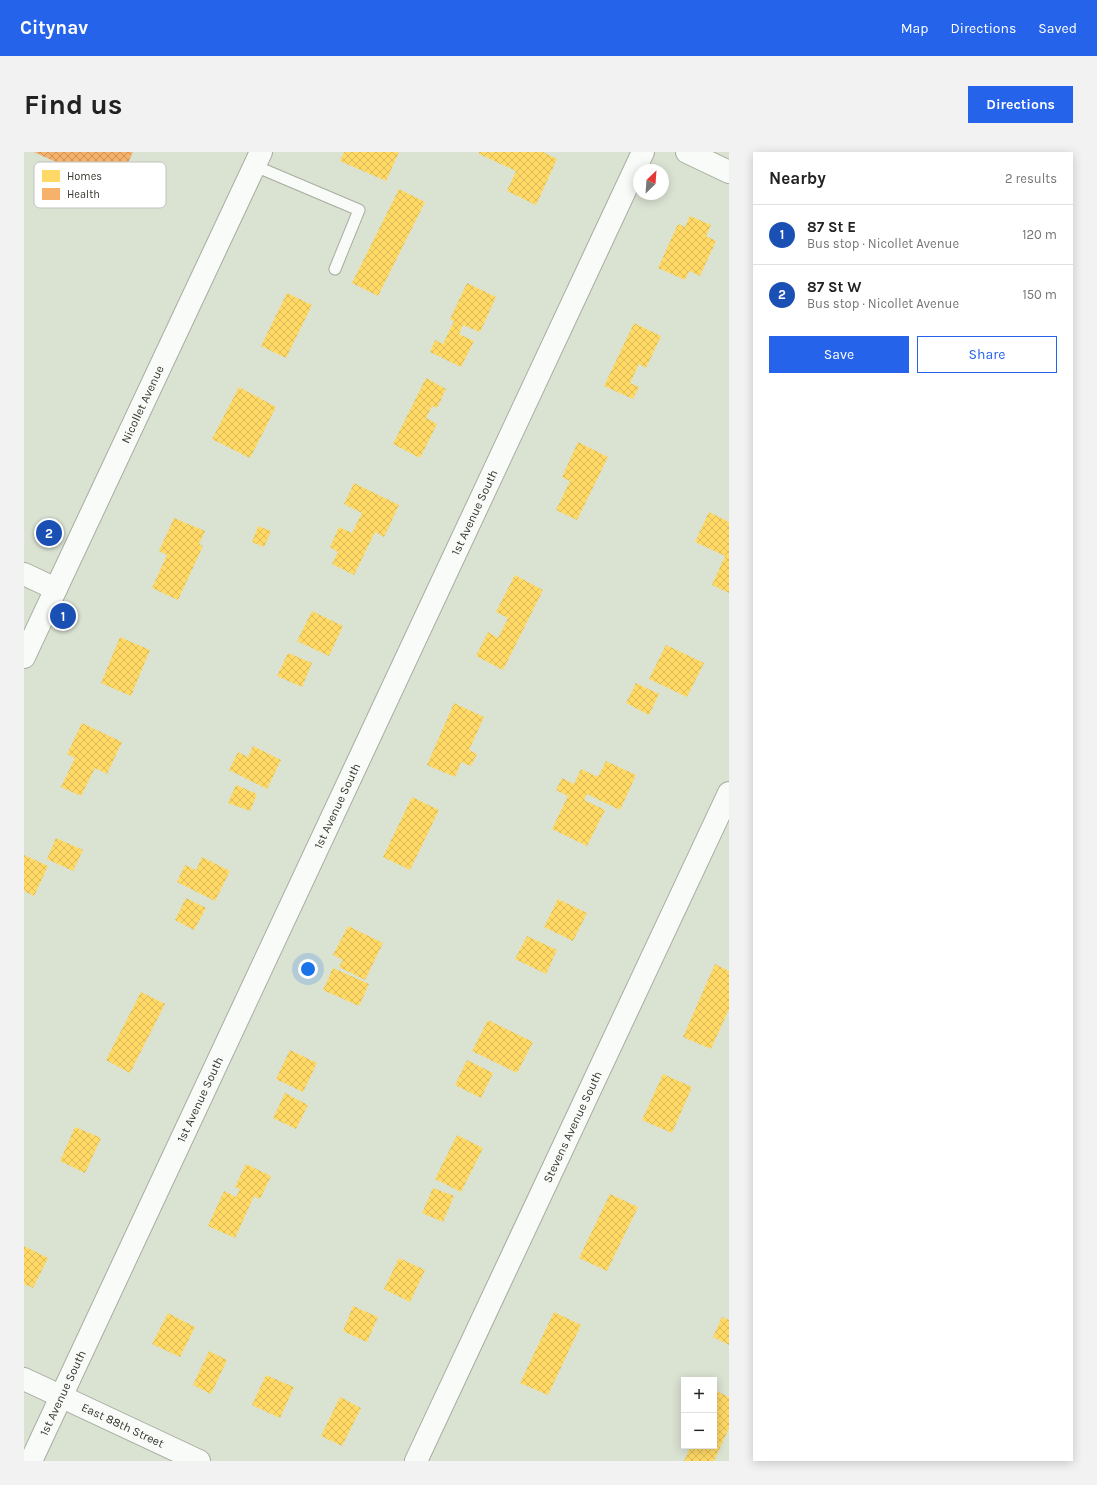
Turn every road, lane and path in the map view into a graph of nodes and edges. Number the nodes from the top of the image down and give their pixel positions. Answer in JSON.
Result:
{"nodes":[{"id":1,"x":643,"y":152,"type":"edge"},
{"id":2,"x":687,"y":152,"type":"edge"},
{"id":3,"x":258,"y":157,"type":"edge"},
{"id":4,"x":729,"y":172,"type":"edge"},
{"id":5,"x":335,"y":269,"type":"dead end"},
{"id":6,"x":24,"y":574,"type":"edge"},
{"id":7,"x":56,"y":589,"type":"junction"},
{"id":8,"x":24,"y":657,"type":"edge"},
{"id":9,"x":729,"y":793,"type":"edge"},
{"id":10,"x":24,"y":1379,"type":"edge"},
{"id":11,"x":62,"y":1397,"type":"junction"},
{"id":12,"x":32,"y":1461,"type":"edge"},
{"id":13,"x":199,"y":1461,"type":"edge"},
{"id":14,"x":416,"y":1461,"type":"edge"}],
"edges":[{"from":1,"to":11,"type":"street","name":"1st Avenue South"},
{"from":2,"to":4,"type":"street"},
{"from":3,"to":5,"type":"lane"},
{"from":3,"to":7,"type":"street","name":"Nicollet Avenue"},
{"from":6,"to":7,"type":"street"},
{"from":7,"to":8,"type":"street","name":"Nicollet Avenue"},
{"from":9,"to":14,"type":"street","name":"Stevens Avenue South"},
{"from":10,"to":11,"type":"street","name":"East 88th Street"},
{"from":11,"to":12,"type":"street","name":"1st Avenue South"},
{"from":11,"to":13,"type":"street","name":"East 88th Street"}]}
